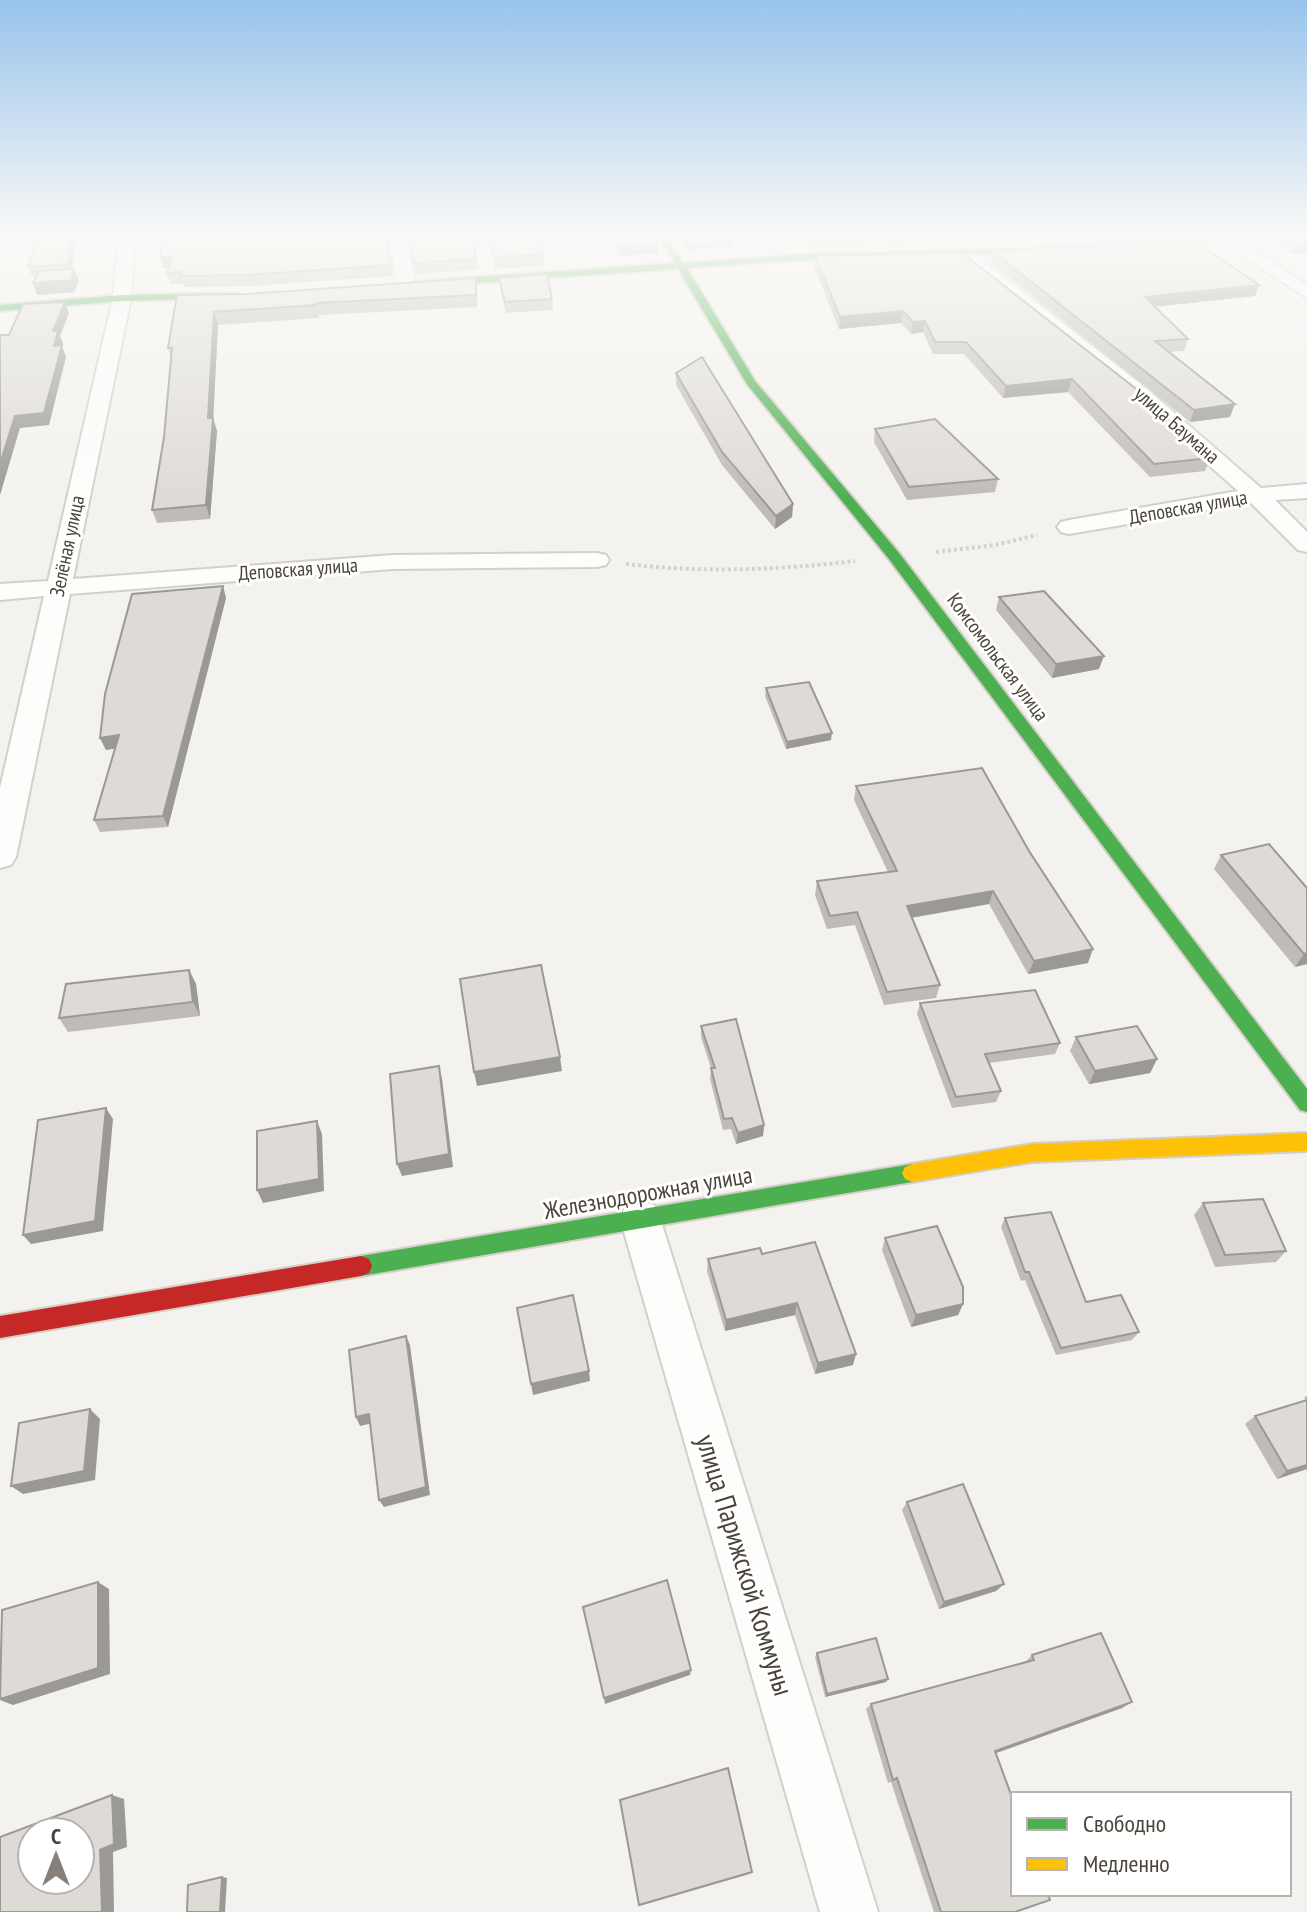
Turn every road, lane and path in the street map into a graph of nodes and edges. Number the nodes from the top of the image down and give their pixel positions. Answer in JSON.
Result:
{"nodes":[{"id":1,"x":117,"y":322,"type":"edge"},
{"id":2,"x":714,"y":322,"type":"edge"},
{"id":3,"x":1051,"y":322,"type":"edge"},
{"id":4,"x":1307,"y":491,"type":"edge"},
{"id":5,"x":1258,"y":495,"type":"junction"},
{"id":6,"x":1069,"y":527,"type":"joint"},
{"id":7,"x":1307,"y":545,"type":"edge"},
{"id":8,"x":894,"y":556,"type":"junction"},
{"id":9,"x":597,"y":560,"type":"joint"},
{"id":10,"x":58,"y":587,"type":"junction"},
{"id":11,"x":0,"y":592,"type":"edge"},
{"id":12,"x":0,"y":857,"type":"edge"},
{"id":13,"x":1307,"y":1104,"type":"edge"},
{"id":14,"x":1307,"y":1142,"type":"edge"},
{"id":15,"x":640,"y":1218,"type":"junction"},
{"id":16,"x":0,"y":1327,"type":"edge"},
{"id":17,"x":849,"y":1912,"type":"edge"}],
"edges":[{"from":1,"to":10,"type":"street","name":"Зелёная улица"},
{"from":2,"to":8,"type":"street","name":"Комсомольская улица"},
{"from":3,"to":5,"type":"street","name":"улица Баумана"},
{"from":4,"to":5,"type":"street","name":"Деповская улица"},
{"from":5,"to":6,"type":"street","name":"Деповская улица"},
{"from":5,"to":7,"type":"street","name":"улица Баумана"},
{"from":6,"to":8,"type":"path"},
{"from":8,"to":9,"type":"path"},
{"from":8,"to":13,"type":"street","name":"Комсомольская улица"},
{"from":9,"to":10,"type":"street","name":"Деповская улица"},
{"from":10,"to":11,"type":"street","name":"Деповская улица"},
{"from":10,"to":12,"type":"street","name":"Зелёная улица"},
{"from":14,"to":15,"type":"street","name":"Железнодорожная улица"},
{"from":15,"to":16,"type":"street","name":"Железнодорожная улица"},
{"from":15,"to":17,"type":"street","name":"улица Парижской Коммуны"}]}
